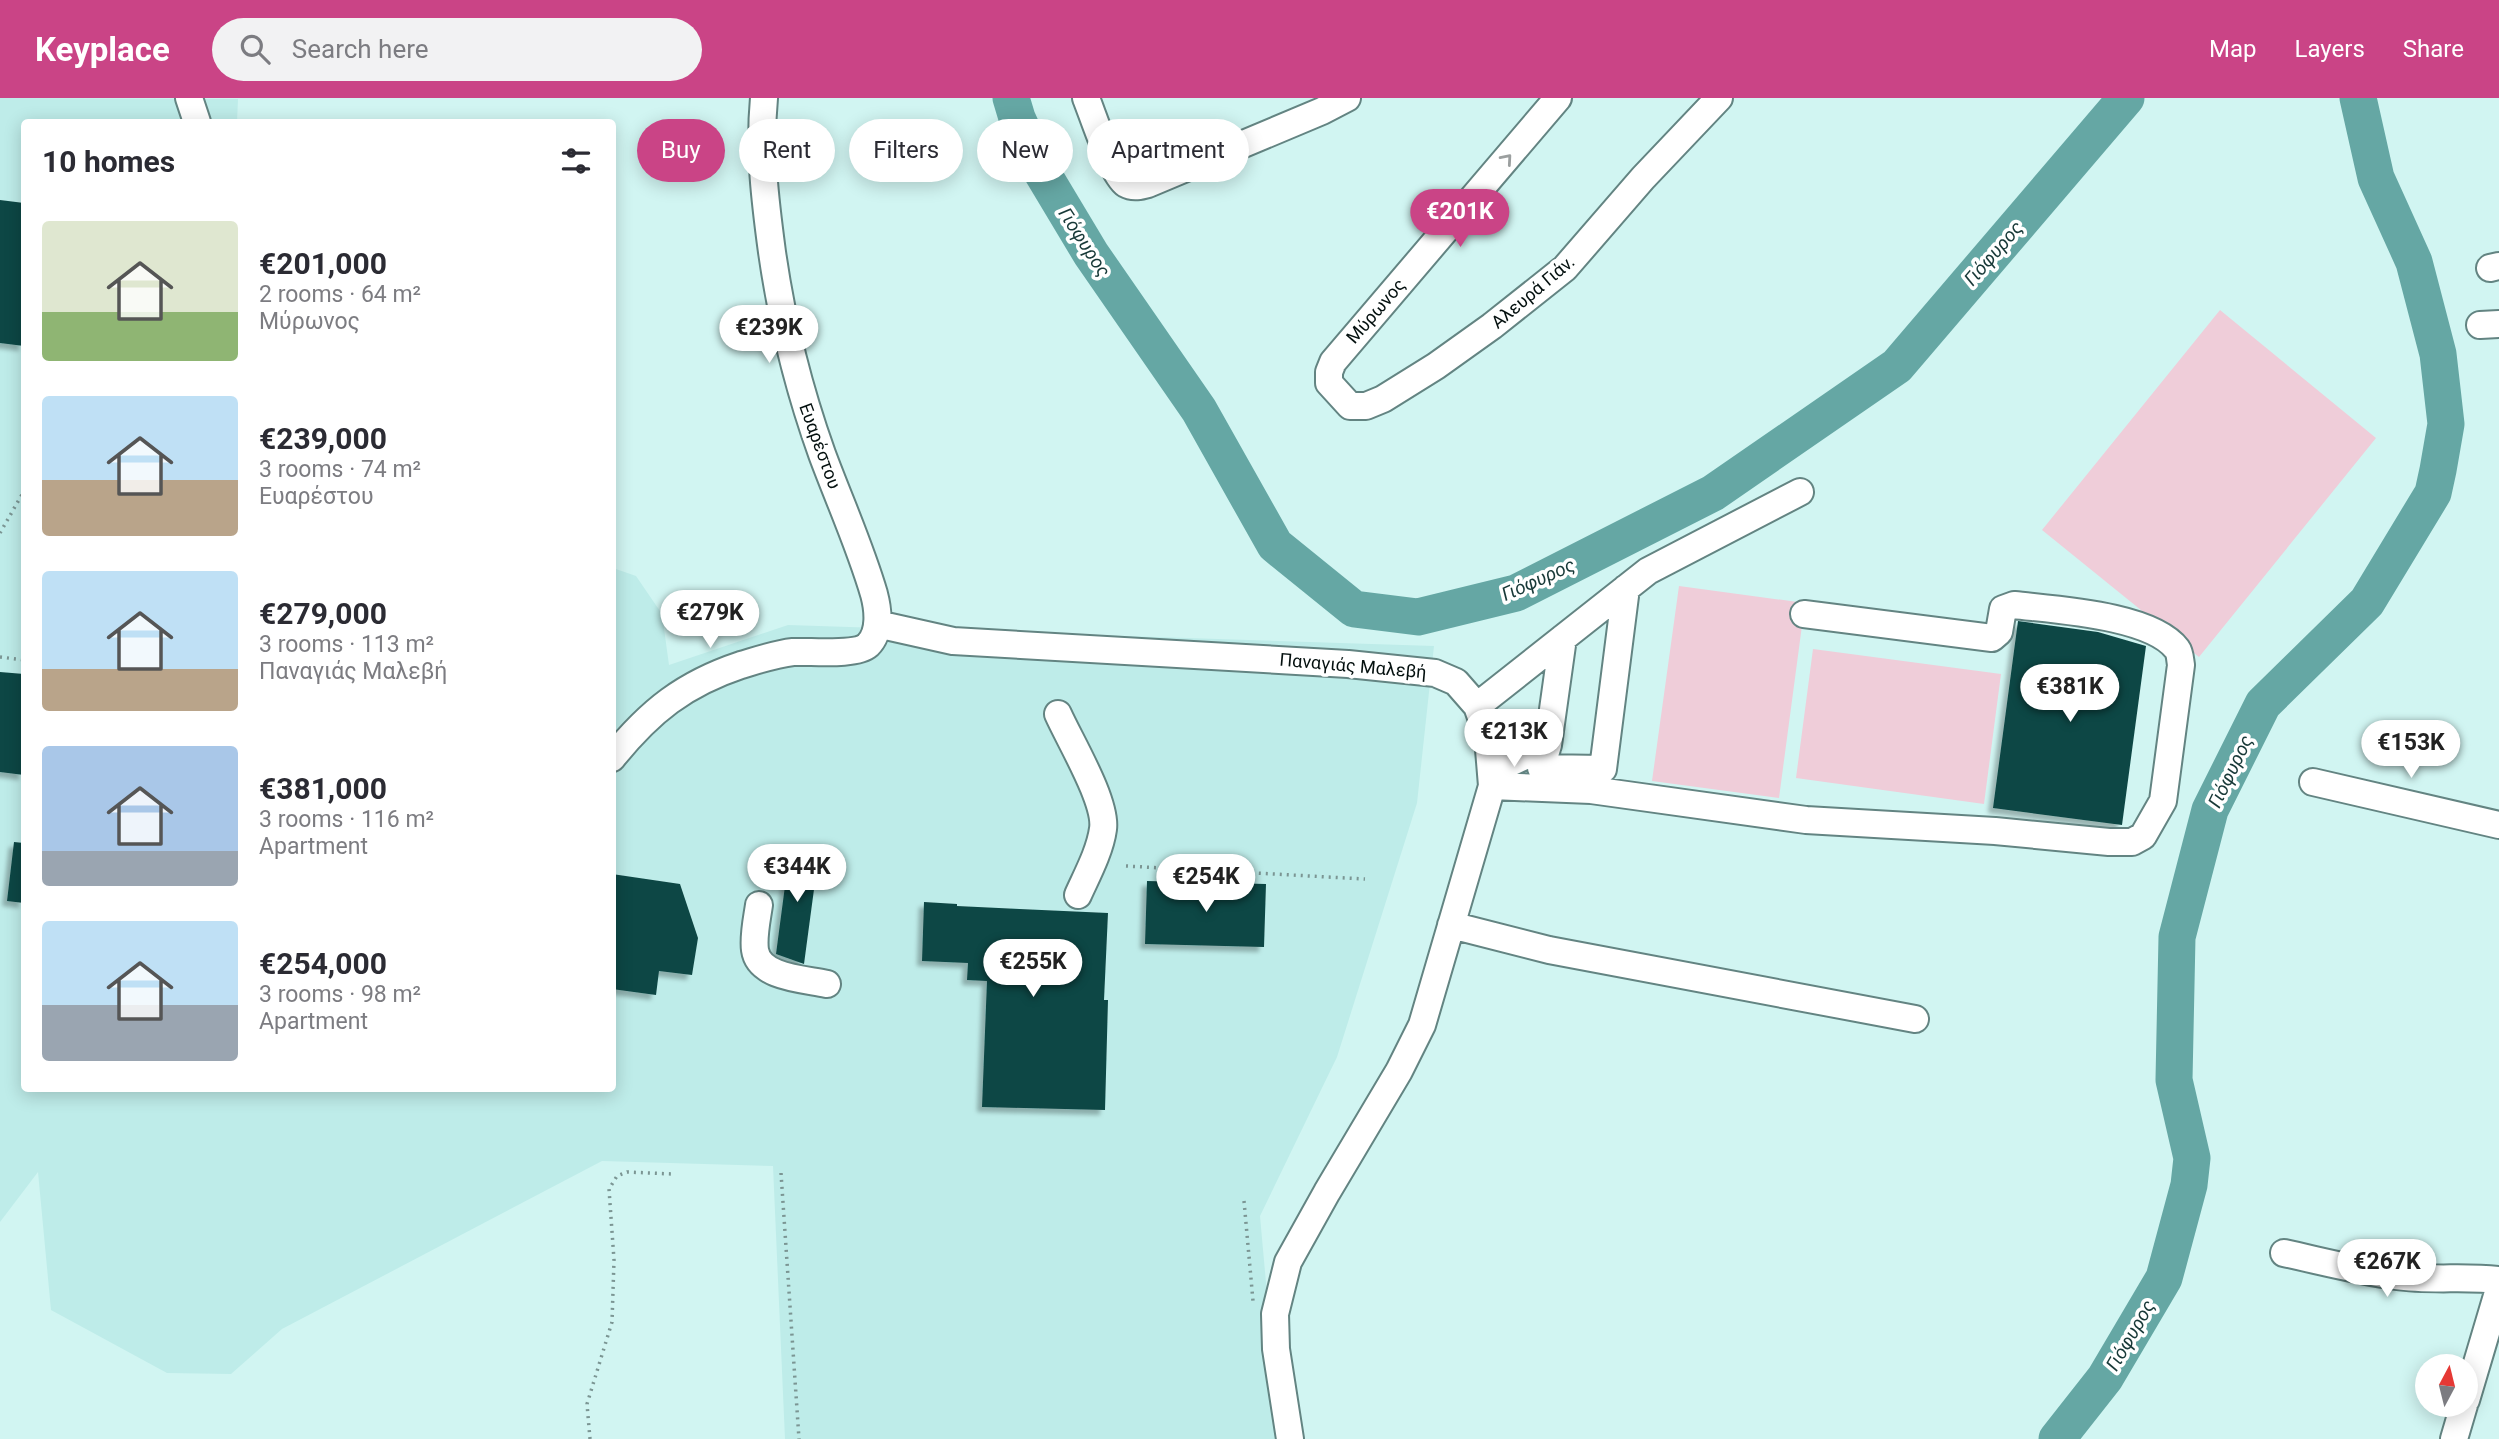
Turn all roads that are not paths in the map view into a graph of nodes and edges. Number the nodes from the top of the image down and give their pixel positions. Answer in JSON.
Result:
{"nodes":[{"id":1,"x":189,"y":98,"type":"edge"},
{"id":2,"x":764,"y":98,"type":"edge"},
{"id":3,"x":1086,"y":98,"type":"edge"},
{"id":4,"x":1347,"y":98,"type":"edge"},
{"id":5,"x":1559,"y":98,"type":"edge"},
{"id":6,"x":1719,"y":98,"type":"edge"},
{"id":7,"x":196,"y":119,"type":"edge"},
{"id":8,"x":1343,"y":402,"type":"joint"},
{"id":9,"x":1801,"y":492,"type":"dead end"},
{"id":10,"x":1626,"y":588,"type":"junction"},
{"id":11,"x":1804,"y":614,"type":"dead end"},
{"id":12,"x":877,"y":624,"type":"junction"},
{"id":13,"x":1563,"y":638,"type":"junction"},
{"id":14,"x":1477,"y":706,"type":"junction"},
{"id":15,"x":1058,"y":714,"type":"dead end"},
{"id":16,"x":1548,"y":745,"type":"junction"},
{"id":17,"x":616,"y":753,"type":"edge"},
{"id":18,"x":1492,"y":779,"type":"junction"},
{"id":19,"x":2313,"y":782,"type":"dead end"},
{"id":20,"x":2499,"y":825,"type":"edge"},
{"id":21,"x":1079,"y":895,"type":"dead end"},
{"id":22,"x":759,"y":905,"type":"dead end"},
{"id":23,"x":1451,"y":925,"type":"junction"},
{"id":24,"x":827,"y":984,"type":"dead end"},
{"id":25,"x":1915,"y":1020,"type":"dead end"},
{"id":26,"x":2284,"y":1253,"type":"dead end"},
{"id":27,"x":2499,"y":1280,"type":"edge"},
{"id":28,"x":2499,"y":1289,"type":"edge"},
{"id":29,"x":2478,"y":1360,"type":"edge"},
{"id":30,"x":2460,"y":1418,"type":"edge"},
{"id":31,"x":1290,"y":1439,"type":"edge"},
{"id":32,"x":2454,"y":1439,"type":"edge"}],
"edges":[{"from":1,"to":7,"type":"street"},
{"from":2,"to":12,"type":"street","name":"Ευαρέστου"},
{"from":3,"to":4,"type":"street"},
{"from":8,"to":5,"type":"street","name":"Μύρωνος","one_way":true},
{"from":6,"to":8,"type":"street","name":"Αλευρά Γιάν."},
{"from":9,"to":10,"type":"street"},
{"from":10,"to":13,"type":"street"},
{"from":10,"to":16,"type":"street"},
{"from":11,"to":18,"type":"street"},
{"from":12,"to":14,"type":"street","name":"Παναγιάς Μαλεβή"},
{"from":12,"to":17,"type":"street"},
{"from":13,"to":14,"type":"street"},
{"from":13,"to":16,"type":"street"},
{"from":14,"to":18,"type":"street","name":"Παναγιάς Μαλεβή"},
{"from":15,"to":21,"type":"street"},
{"from":16,"to":18,"type":"street"},
{"from":18,"to":23,"type":"street","name":"Παναγιάς Μαλεβή"},
{"from":19,"to":20,"type":"street"},
{"from":22,"to":24,"type":"street"},
{"from":23,"to":25,"type":"street"},
{"from":23,"to":31,"type":"street","name":"Παναγιάς Μαλεβή"},
{"from":26,"to":27,"type":"street"},
{"from":28,"to":29,"type":"street"},
{"from":30,"to":32,"type":"street"}]}
